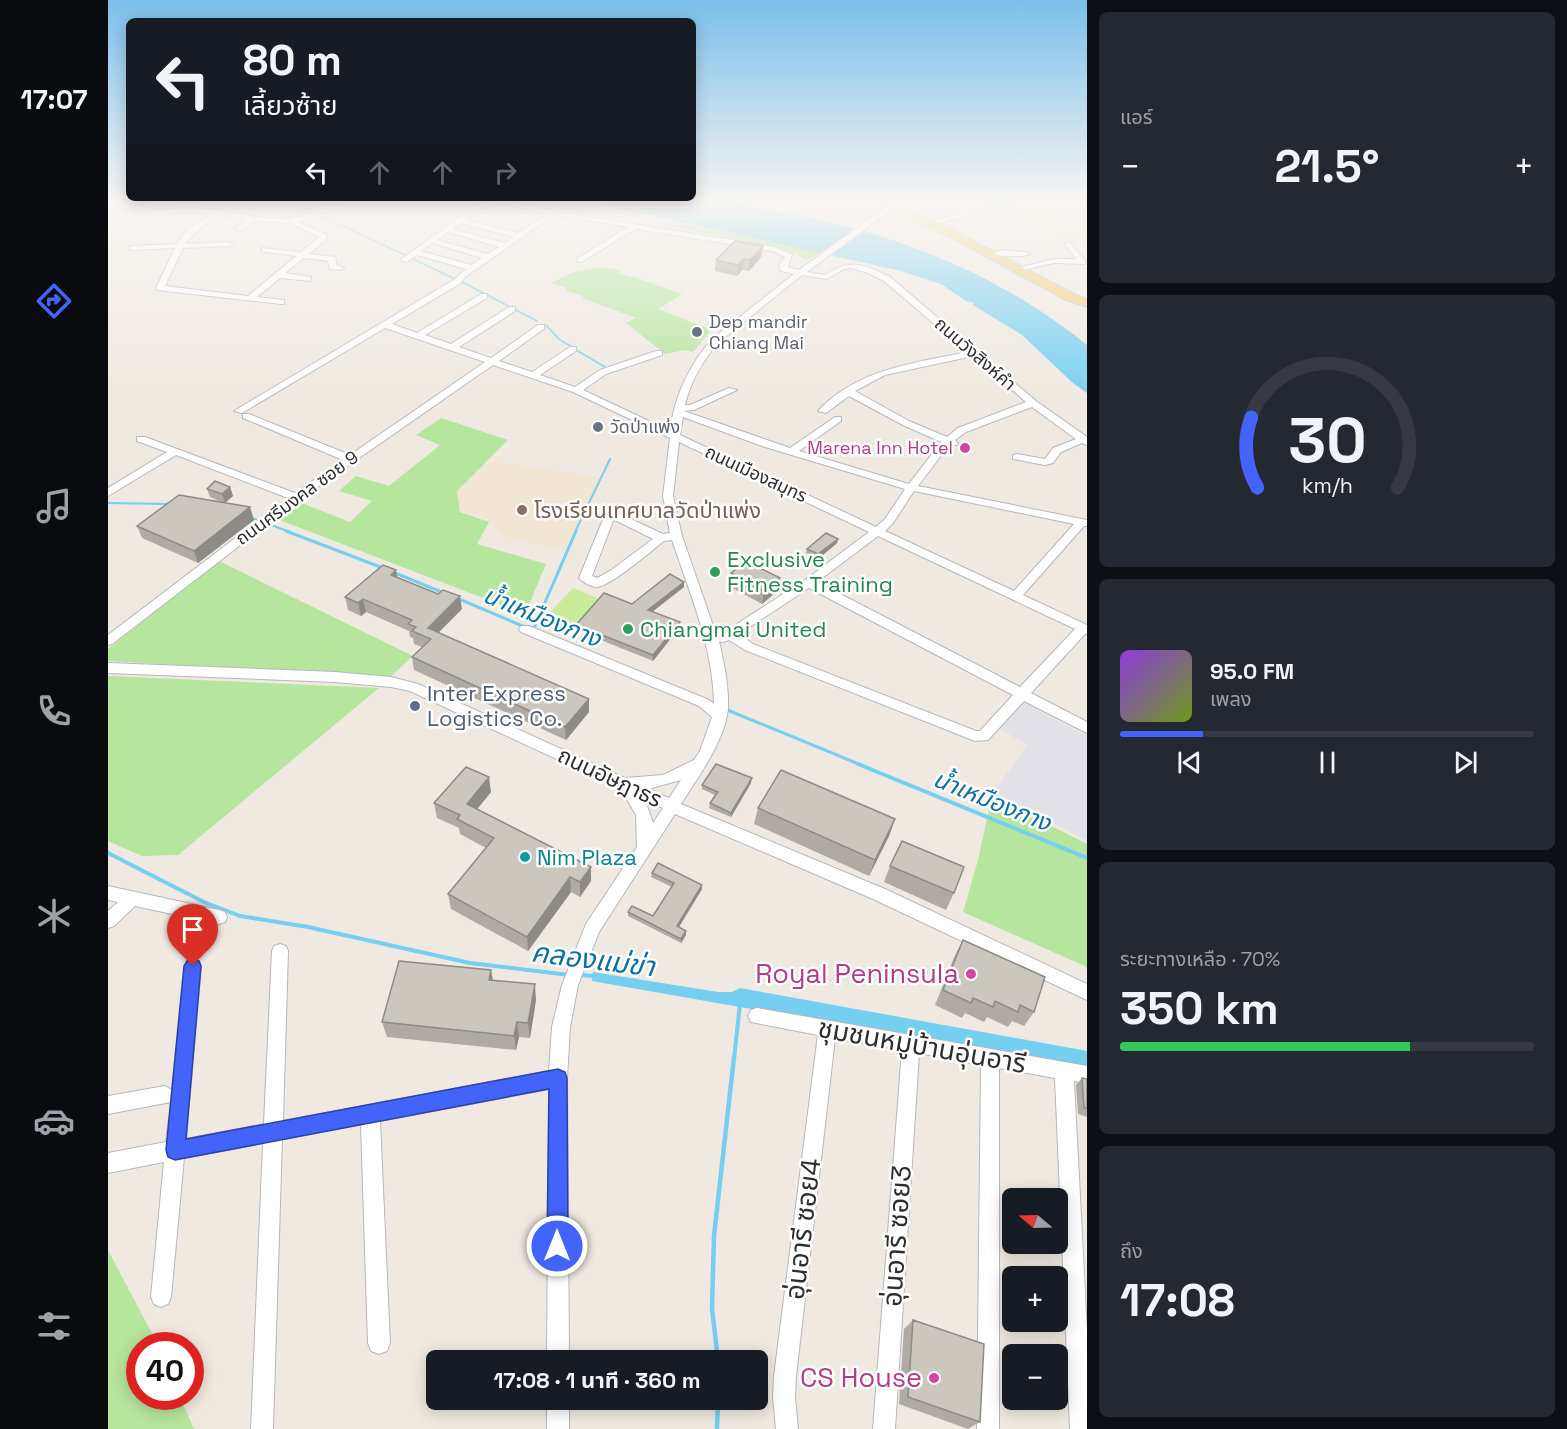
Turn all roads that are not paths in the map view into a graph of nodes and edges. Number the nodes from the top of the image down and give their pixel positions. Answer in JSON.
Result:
{"nodes":[{"id":1,"x":169,"y":268,"type":"edge"},
{"id":2,"x":287,"y":268,"type":"edge"},
{"id":3,"x":472,"y":268,"type":"edge"},
{"id":4,"x":783,"y":268,"type":"edge"},
{"id":5,"x":808,"y":268,"type":"edge"},
{"id":6,"x":843,"y":268,"type":"edge"},
{"id":7,"x":858,"y":268,"type":"edge"},
{"id":8,"x":1018,"y":268,"type":"edge"},
{"id":9,"x":802,"y":272,"type":"junction"},
{"id":10,"x":278,"y":275,"type":"junction"},
{"id":11,"x":827,"y":276,"type":"junction"},
{"id":12,"x":308,"y":279,"type":"dead end"},
{"id":13,"x":242,"y":286,"type":"dead end"},
{"id":14,"x":782,"y":287,"type":"junction"},
{"id":15,"x":231,"y":296,"type":"junction"},
{"id":16,"x":484,"y":296,"type":"dead end"},
{"id":17,"x":250,"y":298,"type":"junction"},
{"id":18,"x":281,"y":302,"type":"dead end"},
{"id":19,"x":1087,"y":303,"type":"edge"},
{"id":20,"x":512,"y":309,"type":"dead end"},
{"id":21,"x":383,"y":324,"type":"junction"},
{"id":22,"x":541,"y":327,"type":"dead end"},
{"id":23,"x":418,"y":336,"type":"junction"},
{"id":24,"x":452,"y":348,"type":"junction"},
{"id":25,"x":573,"y":349,"type":"dead end"},
{"id":26,"x":975,"y":352,"type":"junction"},
{"id":27,"x":659,"y":353,"type":"dead end"},
{"id":28,"x":492,"y":361,"type":"junction"},
{"id":29,"x":533,"y":375,"type":"junction"},
{"id":30,"x":576,"y":390,"type":"junction"},
{"id":31,"x":732,"y":390,"type":"dead end"},
{"id":32,"x":847,"y":391,"type":"junction"},
{"id":33,"x":683,"y":394,"type":"junction"},
{"id":34,"x":1033,"y":404,"type":"junction"},
{"id":35,"x":679,"y":410,"type":"junction"},
{"id":36,"x":823,"y":411,"type":"dead end"},
{"id":37,"x":838,"y":418,"type":"dead end"},
{"id":38,"x":649,"y":424,"type":"junction"},
{"id":39,"x":674,"y":436,"type":"junction"},
{"id":40,"x":141,"y":439,"type":"dead end"},
{"id":41,"x":1085,"y":440,"type":"edge"},
{"id":42,"x":946,"y":442,"type":"junction"},
{"id":43,"x":958,"y":444,"type":"dead end"},
{"id":44,"x":174,"y":452,"type":"junction"},
{"id":45,"x":791,"y":452,"type":"junction"},
{"id":46,"x":1017,"y":457,"type":"dead end"},
{"id":47,"x":350,"y":459,"type":"junction"},
{"id":48,"x":913,"y":489,"type":"junction"},
{"id":49,"x":108,"y":494,"type":"edge"},
{"id":50,"x":296,"y":497,"type":"junction"},
{"id":51,"x":1084,"y":523,"type":"edge"},
{"id":52,"x":879,"y":531,"type":"junction"},
{"id":53,"x":676,"y":536,"type":"junction"},
{"id":54,"x":661,"y":538,"type":"junction"},
{"id":55,"x":809,"y":583,"type":"junction"},
{"id":56,"x":1016,"y":596,"type":"junction"},
{"id":57,"x":525,"y":629,"type":"dead end"},
{"id":58,"x":1085,"y":629,"type":"edge"},
{"id":59,"x":730,"y":634,"type":"junction"},
{"id":60,"x":108,"y":641,"type":"edge"},
{"id":61,"x":713,"y":643,"type":"junction"},
{"id":62,"x":108,"y":668,"type":"edge"},
{"id":63,"x":1022,"y":694,"type":"junction"},
{"id":64,"x":721,"y":713,"type":"junction"},
{"id":65,"x":1087,"y":728,"type":"edge"},
{"id":66,"x":704,"y":756,"type":"junction"},
{"id":67,"x":620,"y":782,"type":"junction"},
{"id":68,"x":672,"y":806,"type":"junction"},
{"id":69,"x":643,"y":850,"type":"junction"},
{"id":70,"x":108,"y":893,"type":"edge"},
{"id":71,"x":133,"y":898,"type":"junction"},
{"id":72,"x":219,"y":917,"type":"dead end"},
{"id":73,"x":108,"y":921,"type":"edge"},
{"id":74,"x":280,"y":951,"type":"dead end"},
{"id":75,"x":193,"y":966,"type":"dead end"},
{"id":76,"x":1087,"y":992,"type":"edge"},
{"id":77,"x":757,"y":1016,"type":"dead end"},
{"id":78,"x":827,"y":1031,"type":"junction"},
{"id":79,"x":911,"y":1044,"type":"junction"},
{"id":80,"x":990,"y":1058,"type":"junction"},
{"id":81,"x":1064,"y":1071,"type":"junction"},
{"id":82,"x":1087,"y":1075,"type":"edge"},
{"id":83,"x":558,"y":1078,"type":"junction"},
{"id":84,"x":165,"y":1095,"type":"dead end"},
{"id":85,"x":108,"y":1105,"type":"edge"},
{"id":86,"x":370,"y":1113,"type":"junction"},
{"id":87,"x":273,"y":1132,"type":"junction"},
{"id":88,"x":175,"y":1150,"type":"junction"},
{"id":89,"x":108,"y":1163,"type":"edge"},
{"id":90,"x":161,"y":1296,"type":"dead end"},
{"id":91,"x":379,"y":1343,"type":"dead end"},
{"id":92,"x":558,"y":1350,"type":"edge"},
{"id":93,"x":558,"y":1410,"type":"edge"},
{"id":94,"x":789,"y":1428,"type":"edge"},
{"id":95,"x":262,"y":1429,"type":"edge"},
{"id":96,"x":558,"y":1429,"type":"edge"},
{"id":97,"x":884,"y":1429,"type":"edge"},
{"id":98,"x":988,"y":1429,"type":"edge"},
{"id":99,"x":1081,"y":1429,"type":"edge"}],
"edges":[{"from":1,"to":15,"type":"street"},
{"from":2,"to":10,"type":"street"},
{"from":3,"to":21,"type":"street"},
{"from":4,"to":9,"type":"street"},
{"from":5,"to":9,"type":"street"},
{"from":6,"to":11,"type":"street","name":"ถนนวังสิงห์คำ"},
{"from":7,"to":26,"type":"street","name":"ถนนวังสิงห์คำ"},
{"from":8,"to":19,"type":"main road"},
{"from":9,"to":11,"type":"street","name":"ถนนวังสิงห์คำ"},
{"from":9,"to":14,"type":"street"},
{"from":10,"to":12,"type":"street"},
{"from":10,"to":17,"type":"street"},
{"from":11,"to":14,"type":"street"},
{"from":13,"to":15,"type":"street"},
{"from":14,"to":33,"type":"street"},
{"from":15,"to":17,"type":"street"},
{"from":16,"to":23,"type":"street"},
{"from":17,"to":18,"type":"street"},
{"from":20,"to":24,"type":"street"},
{"from":21,"to":23,"type":"street","name":"ถนนเมืองสมุทร"},
{"from":21,"to":47,"type":"street"},
{"from":22,"to":28,"type":"street","name":"ถนนศรีมงคล ซอย 9"},
{"from":23,"to":24,"type":"street","name":"ถนนเมืองสมุทร"},
{"from":24,"to":28,"type":"street","name":"ถนนเมืองสมุทร"},
{"from":25,"to":29,"type":"street"},
{"from":26,"to":32,"type":"street"},
{"from":26,"to":34,"type":"street","name":"ถนนวังสิงห์คำ"},
{"from":27,"to":30,"type":"street"},
{"from":28,"to":29,"type":"street","name":"ถนนเมืองสมุทร"},
{"from":28,"to":47,"type":"street","name":"ถนนศรีมงคล ซอย 9"},
{"from":29,"to":30,"type":"street","name":"ถนนเมืองสมุทร"},
{"from":30,"to":38,"type":"street","name":"ถนนเมืองสมุทร"},
{"from":31,"to":35,"type":"street"},
{"from":32,"to":36,"type":"street"},
{"from":32,"to":42,"type":"street"},
{"from":33,"to":35,"type":"street"},
{"from":33,"to":38,"type":"street"},
{"from":34,"to":41,"type":"street","name":"ถนนวังสิงห์คำ"},
{"from":34,"to":42,"type":"street"},
{"from":35,"to":39,"type":"street"},
{"from":35,"to":45,"type":"street"},
{"from":37,"to":45,"type":"street"},
{"from":38,"to":39,"type":"street","name":"ถนนเมืองสมุทร"},
{"from":39,"to":52,"type":"street","name":"ถนนเมืองสมุทร"},
{"from":39,"to":53,"type":"street"},
{"from":40,"to":44,"type":"street"},
{"from":41,"to":46,"type":"street"},
{"from":42,"to":43,"type":"street"},
{"from":42,"to":48,"type":"street"},
{"from":44,"to":49,"type":"street"},
{"from":44,"to":50,"type":"street"},
{"from":45,"to":48,"type":"street"},
{"from":47,"to":50,"type":"street","name":"ถนนศรีมงคล ซอย 9"},
{"from":48,"to":51,"type":"street"},
{"from":48,"to":52,"type":"street"},
{"from":50,"to":60,"type":"street","name":"ถนนศรีมงคล ซอย 9"},
{"from":51,"to":56,"type":"street"},
{"from":52,"to":55,"type":"street"},
{"from":52,"to":56,"type":"street","name":"ถนนเมืองสมุทร"},
{"from":53,"to":54,"type":"street"},
{"from":53,"to":61,"type":"street"},
{"from":54,"to":54,"type":"street"},
{"from":55,"to":59,"type":"street"},
{"from":55,"to":63,"type":"street"},
{"from":56,"to":58,"type":"street","name":"ถนนเมืองสมุทร"},
{"from":57,"to":64,"type":"street"},
{"from":58,"to":63,"type":"street"},
{"from":59,"to":61,"type":"street"},
{"from":59,"to":63,"type":"street"},
{"from":61,"to":64,"type":"street"},
{"from":62,"to":67,"type":"street","name":"ถนนอัษฎาธร"},
{"from":63,"to":65,"type":"street"},
{"from":64,"to":66,"type":"street"},
{"from":66,"to":67,"type":"street"},
{"from":66,"to":68,"type":"street"},
{"from":67,"to":68,"type":"street","name":"ถนนอัษฎาธร"},
{"from":67,"to":69,"type":"street"},
{"from":68,"to":69,"type":"street"},
{"from":68,"to":76,"type":"street","name":"ถนนอัษฎาธร"},
{"from":69,"to":83,"type":"street"},
{"from":70,"to":71,"type":"street"},
{"from":71,"to":72,"type":"street"},
{"from":71,"to":73,"type":"street"},
{"from":74,"to":87,"type":"street"},
{"from":75,"to":88,"type":"street"},
{"from":77,"to":78,"type":"street","name":"ชุมชนหมู่บ้านอุ่นอารี"},
{"from":78,"to":79,"type":"street","name":"ชุมชนหมู่บ้านอุ่นอารี"},
{"from":78,"to":94,"type":"street","name":"อุ่นอารี ซอย4"},
{"from":79,"to":80,"type":"street","name":"ชุมชนหมู่บ้านอุ่นอารี"},
{"from":79,"to":97,"type":"street","name":"อุ่นอารี ซอย3"},
{"from":80,"to":81,"type":"street","name":"ชุมชนหมู่บ้านอุ่นอารี"},
{"from":80,"to":98,"type":"street"},
{"from":81,"to":82,"type":"street","name":"ชุมชนหมู่บ้านอุ่นอารี"},
{"from":81,"to":99,"type":"street"},
{"from":83,"to":86,"type":"street"},
{"from":83,"to":92,"type":"street"},
{"from":84,"to":85,"type":"street"},
{"from":86,"to":87,"type":"street"},
{"from":86,"to":91,"type":"street"},
{"from":87,"to":88,"type":"street"},
{"from":87,"to":95,"type":"street"},
{"from":88,"to":89,"type":"street"},
{"from":88,"to":90,"type":"street"},
{"from":93,"to":96,"type":"street"}]}
